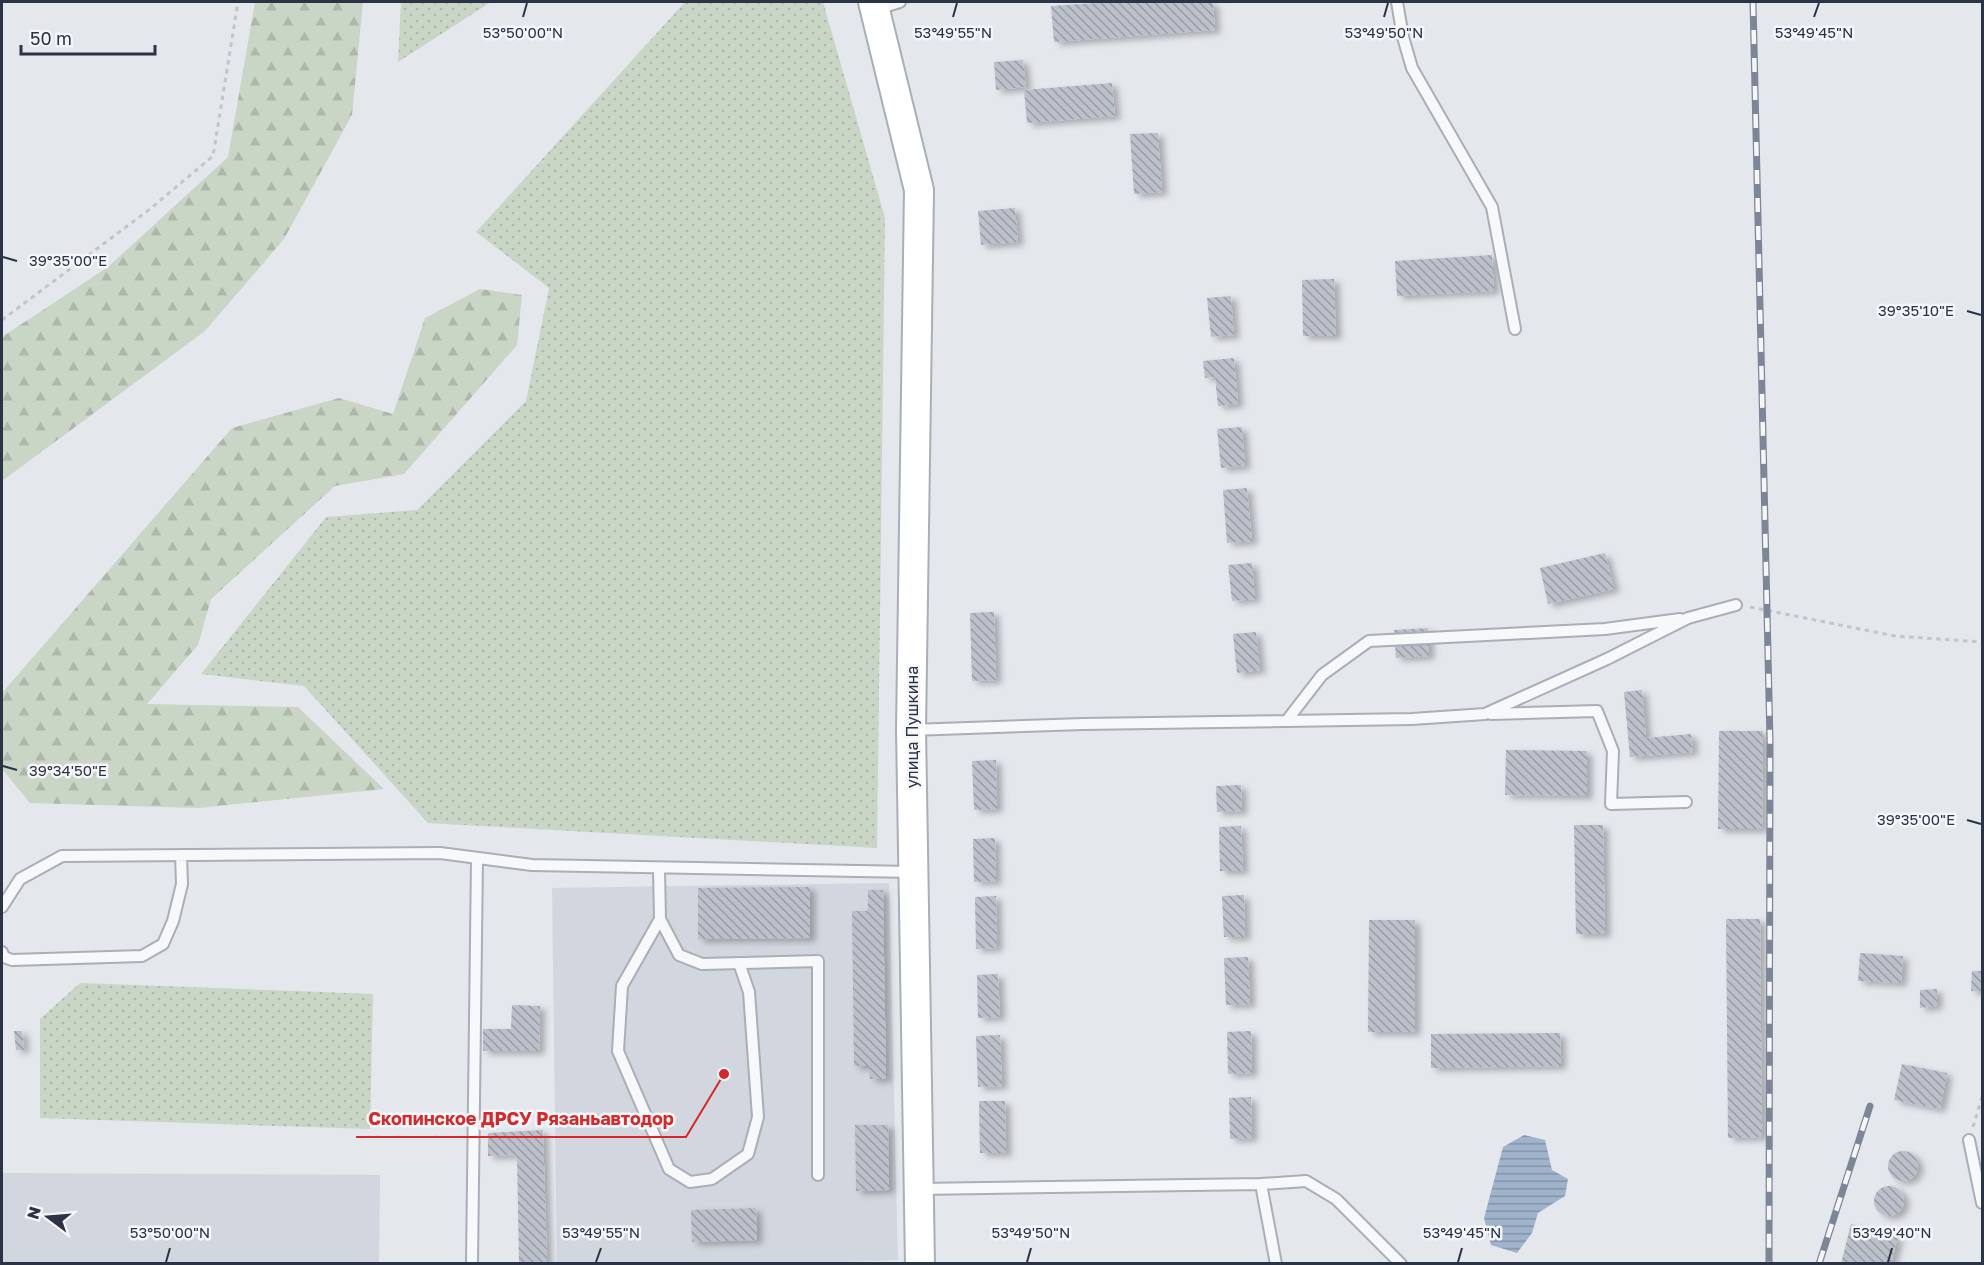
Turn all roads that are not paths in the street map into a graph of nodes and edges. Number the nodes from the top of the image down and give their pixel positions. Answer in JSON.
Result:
{"nodes":[{"id":1,"x":1398,"y":2,"type":"edge"},
{"id":2,"x":883,"y":4,"type":"edge"},
{"id":3,"x":1515,"y":329,"type":"dead end"},
{"id":4,"x":1736,"y":604,"type":"road end"},
{"id":5,"x":1688,"y":618,"type":"junction"},
{"id":6,"x":1485,"y":714,"type":"junction"},
{"id":7,"x":1288,"y":719,"type":"junction"},
{"id":8,"x":911,"y":730,"type":"junction"},
{"id":9,"x":1686,"y":802,"type":"dead end"},
{"id":10,"x":181,"y":855,"type":"junction"},
{"id":11,"x":477,"y":858,"type":"junction"},
{"id":12,"x":659,"y":869,"type":"junction"},
{"id":13,"x":913,"y":872,"type":"junction"},
{"id":14,"x":2,"y":907,"type":"edge"},
{"id":15,"x":660,"y":919,"type":"junction"},
{"id":16,"x":2,"y":952,"type":"edge"},
{"id":17,"x":739,"y":963,"type":"junction"},
{"id":18,"x":1969,"y":1140,"type":"road end"},
{"id":19,"x":818,"y":1175,"type":"dead end"},
{"id":20,"x":1261,"y":1184,"type":"junction"},
{"id":21,"x":919,"y":1189,"type":"junction"},
{"id":22,"x":1983,"y":1203,"type":"edge"},
{"id":23,"x":472,"y":1263,"type":"edge"},
{"id":24,"x":920,"y":1263,"type":"edge"},
{"id":25,"x":1276,"y":1263,"type":"edge"},
{"id":26,"x":1401,"y":1263,"type":"edge"}],
"edges":[{"from":1,"to":3,"type":"lane"},
{"from":2,"to":8,"type":"main road","name":"улица Пушкина"},
{"from":4,"to":5,"type":"lane"},
{"from":5,"to":6,"type":"lane"},
{"from":5,"to":7,"type":"lane"},
{"from":6,"to":7,"type":"lane"},
{"from":6,"to":9,"type":"lane"},
{"from":7,"to":8,"type":"lane"},
{"from":8,"to":13,"type":"main road","name":"улица Пушкина"},
{"from":10,"to":11,"type":"lane"},
{"from":10,"to":14,"type":"lane"},
{"from":10,"to":16,"type":"lane"},
{"from":11,"to":12,"type":"lane"},
{"from":11,"to":23,"type":"lane"},
{"from":12,"to":13,"type":"lane"},
{"from":12,"to":15,"type":"lane"},
{"from":13,"to":21,"type":"main road","name":"улица Пушкина"},
{"from":15,"to":17,"type":"lane"},
{"from":15,"to":17,"type":"lane"},
{"from":17,"to":19,"type":"lane"},
{"from":18,"to":22,"type":"lane"},
{"from":20,"to":21,"type":"lane"},
{"from":20,"to":25,"type":"lane"},
{"from":20,"to":26,"type":"lane"},
{"from":21,"to":24,"type":"main road","name":"улица Пушкина"}]}
